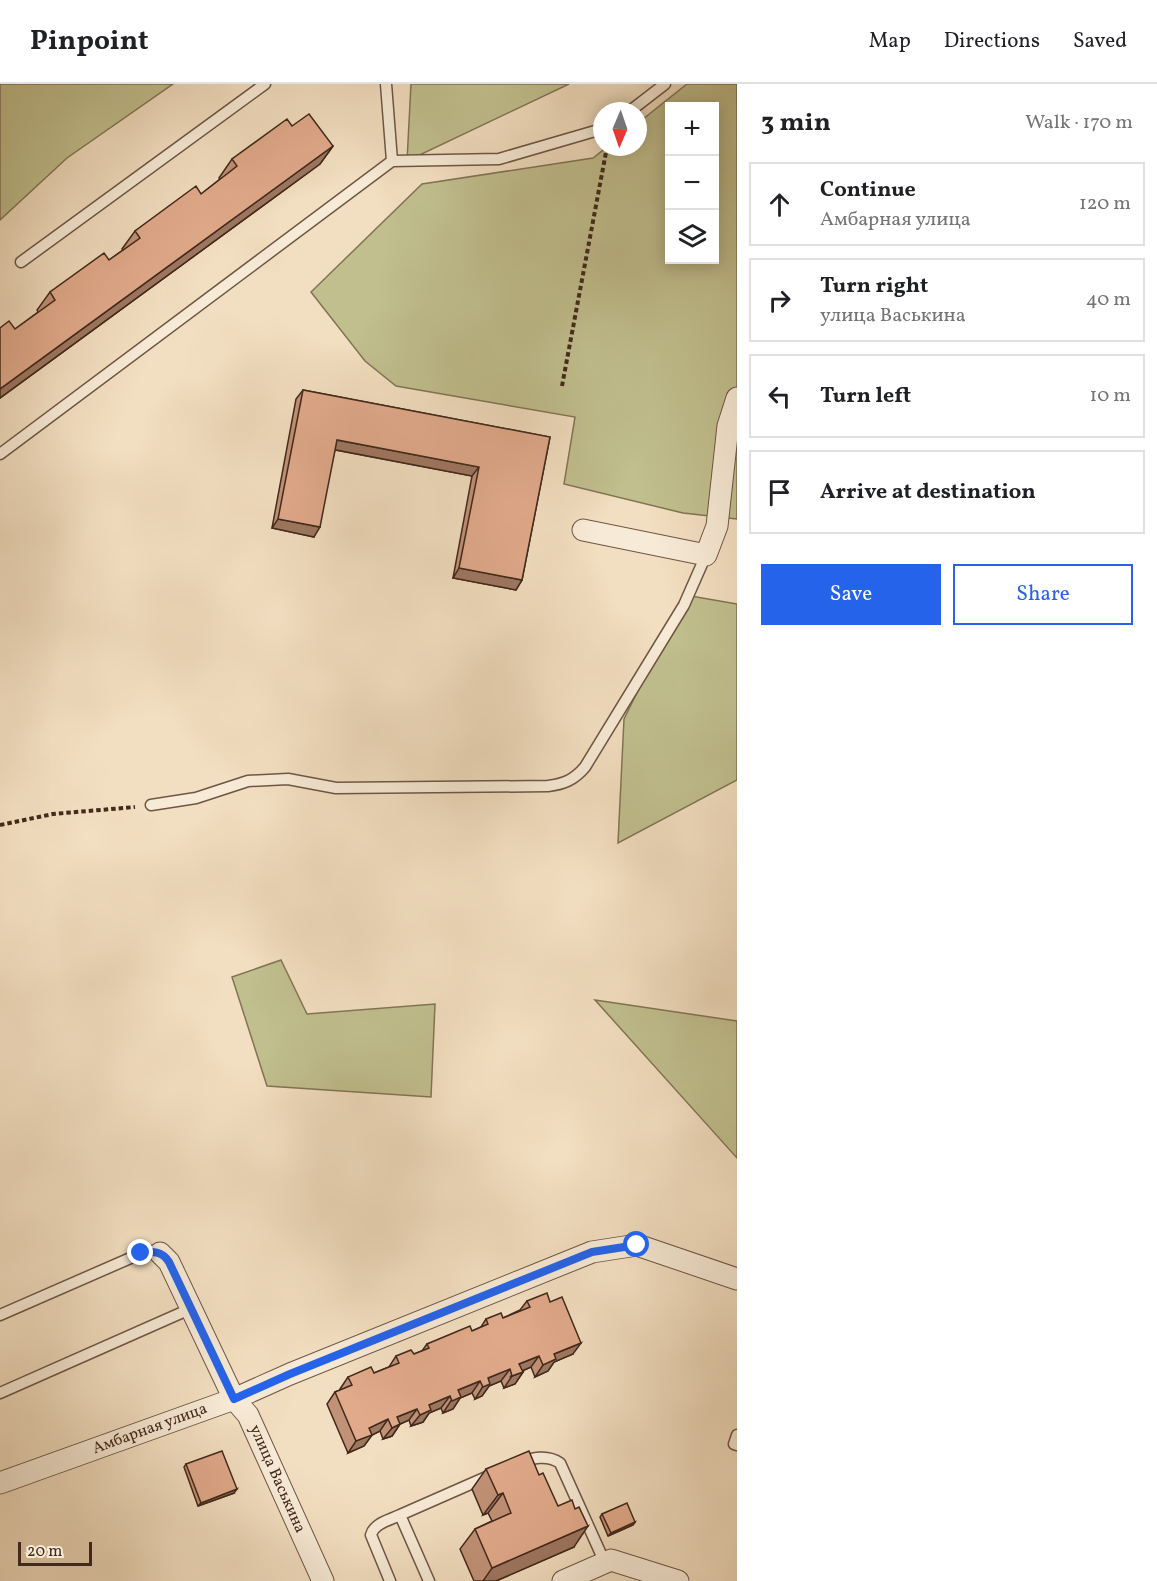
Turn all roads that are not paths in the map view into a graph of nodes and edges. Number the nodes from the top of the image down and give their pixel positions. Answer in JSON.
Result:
{"nodes":[{"id":1,"x":265,"y":84,"type":"edge"},
{"id":2,"x":386,"y":84,"type":"edge"},
{"id":3,"x":665,"y":84,"type":"edge"},
{"id":4,"x":642,"y":102,"type":"edge"},
{"id":5,"x":593,"y":132,"type":"edge"},
{"id":6,"x":392,"y":162,"type":"junction"},
{"id":7,"x":21,"y":262,"type":"dead end"},
{"id":8,"x":737,"y":398,"type":"edge"},
{"id":9,"x":0,"y":454,"type":"edge"},
{"id":10,"x":583,"y":530,"type":"dead end"},
{"id":11,"x":706,"y":555,"type":"junction"},
{"id":12,"x":151,"y":805,"type":"road end"},
{"id":13,"x":160,"y":1253,"type":"joint"},
{"id":14,"x":737,"y":1279,"type":"edge"},
{"id":15,"x":190,"y":1309,"type":"junction"},
{"id":16,"x":0,"y":1315,"type":"edge"},
{"id":17,"x":0,"y":1393,"type":"edge"},
{"id":18,"x":234,"y":1399,"type":"junction"},
{"id":19,"x":737,"y":1435,"type":"edge"},
{"id":20,"x":737,"y":1445,"type":"edge"},
{"id":21,"x":0,"y":1483,"type":"edge"},
{"id":22,"x":400,"y":1515,"type":"junction"},
{"id":23,"x":604,"y":1563,"type":"junction"},
{"id":24,"x":323,"y":1581,"type":"edge"},
{"id":25,"x":390,"y":1581,"type":"edge"},
{"id":26,"x":429,"y":1581,"type":"edge"},
{"id":27,"x":562,"y":1581,"type":"edge"},
{"id":28,"x":678,"y":1581,"type":"edge"}],
"edges":[{"from":1,"to":7,"type":"lane"},
{"from":2,"to":6,"type":"lane"},
{"from":3,"to":4,"type":"lane"},
{"from":5,"to":6,"type":"lane"},
{"from":6,"to":9,"type":"lane"},
{"from":8,"to":11,"type":"street"},
{"from":10,"to":11,"type":"street"},
{"from":11,"to":12,"type":"lane"},
{"from":13,"to":15,"type":"street","name":"улица Васькина"},
{"from":13,"to":16,"type":"lane"},
{"from":14,"to":18,"type":"street","name":"Амбарная улица"},
{"from":15,"to":17,"type":"lane"},
{"from":15,"to":18,"type":"street","name":"улица Васькина"},
{"from":18,"to":21,"type":"street","name":"Амбарная улица"},
{"from":18,"to":24,"type":"street","name":"улица Васькина"},
{"from":19,"to":20,"type":"lane"},
{"from":22,"to":23,"type":"lane"},
{"from":22,"to":25,"type":"lane"},
{"from":22,"to":26,"type":"lane"},
{"from":23,"to":27,"type":"street"},
{"from":23,"to":28,"type":"street"}]}
